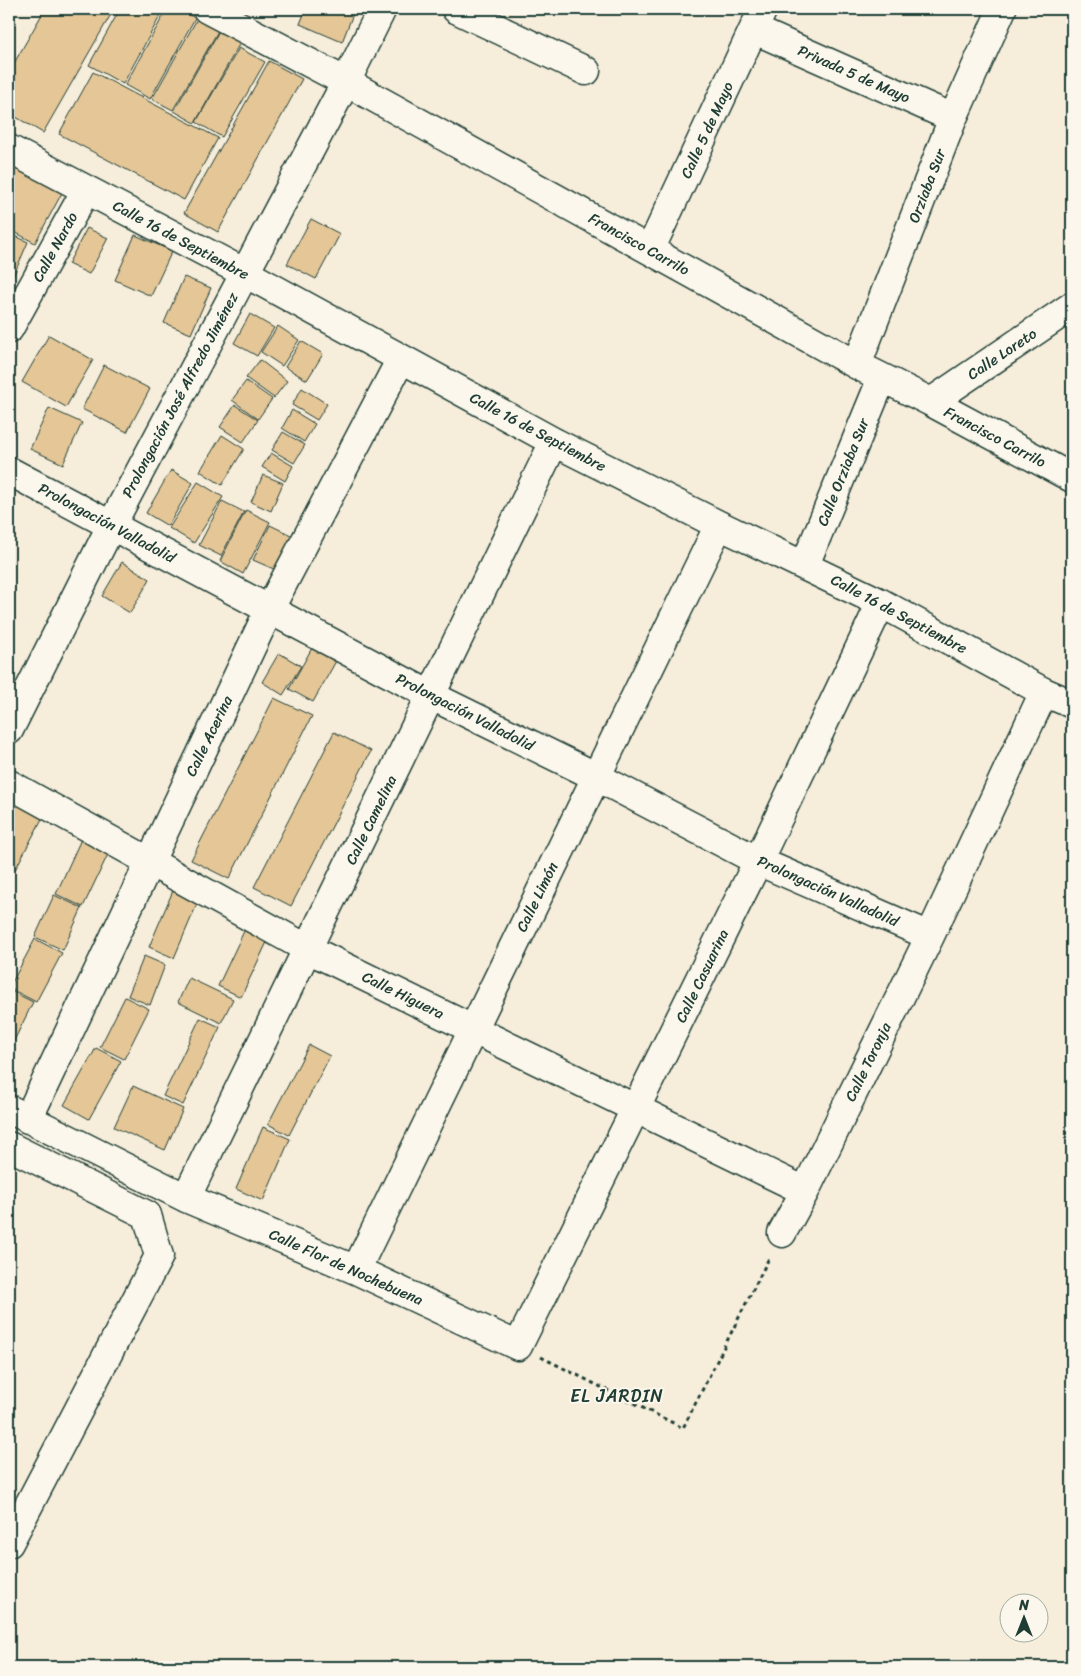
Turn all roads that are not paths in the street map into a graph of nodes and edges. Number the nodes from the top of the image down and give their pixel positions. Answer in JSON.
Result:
{"nodes":[{"id":1,"x":207,"y":9,"type":"edge"},
{"id":2,"x":382,"y":9,"type":"edge"},
{"id":3,"x":456,"y":9,"type":"edge"},
{"id":4,"x":1002,"y":9,"type":"edge"},
{"id":5,"x":759,"y":19,"type":"edge"},
{"id":6,"x":586,"y":71,"type":"dead end"},
{"id":7,"x":346,"y":82,"type":"junction"},
{"id":8,"x":953,"y":118,"type":"junction"},
{"id":9,"x":9,"y":149,"type":"edge"},
{"id":10,"x":86,"y":190,"type":"junction"},
{"id":11,"x":650,"y":250,"type":"junction"},
{"id":12,"x":245,"y":273,"type":"junction"},
{"id":13,"x":1072,"y":306,"type":"edge"},
{"id":14,"x":9,"y":330,"type":"edge"},
{"id":15,"x":401,"y":359,"type":"junction"},
{"id":16,"x":857,"y":365,"type":"junction"},
{"id":17,"x":882,"y":378,"type":"junction"},
{"id":18,"x":931,"y":402,"type":"junction"},
{"id":19,"x":554,"y":442,"type":"junction"},
{"id":20,"x":9,"y":471,"type":"edge"},
{"id":21,"x":1072,"y":478,"type":"edge"},
{"id":22,"x":719,"y":525,"type":"junction"},
{"id":23,"x":111,"y":526,"type":"junction"},
{"id":24,"x":805,"y":566,"type":"junction"},
{"id":25,"x":881,"y":603,"type":"junction"},
{"id":26,"x":269,"y":610,"type":"junction"},
{"id":27,"x":1044,"y":692,"type":"junction"},
{"id":28,"x":432,"y":696,"type":"junction"},
{"id":29,"x":1072,"y":704,"type":"edge"},
{"id":30,"x":9,"y":730,"type":"edge"},
{"id":31,"x":595,"y":776,"type":"junction"},
{"id":32,"x":9,"y":784,"type":"edge"},
{"id":33,"x":149,"y":860,"type":"junction"},
{"id":34,"x":758,"y":861,"type":"junction"},
{"id":35,"x":930,"y":936,"type":"junction"},
{"id":36,"x":308,"y":948,"type":"junction"},
{"id":37,"x":474,"y":1030,"type":"junction"},
{"id":38,"x":636,"y":1110,"type":"junction"},
{"id":39,"x":18,"y":1114,"type":"edge"},
{"id":40,"x":9,"y":1146,"type":"edge"},
{"id":41,"x":805,"y":1191,"type":"junction"},
{"id":42,"x":186,"y":1198,"type":"junction"},
{"id":43,"x":782,"y":1233,"type":"road end"},
{"id":44,"x":356,"y":1270,"type":"junction"},
{"id":45,"x":518,"y":1346,"type":"joint"},
{"id":46,"x":9,"y":1543,"type":"edge"}],
"edges":[{"from":1,"to":7,"type":"street","name":"Francisco Carrilo"},
{"from":2,"to":7,"type":"street","name":"Prolongación José Alfredo Jiménez"},
{"from":3,"to":6,"type":"street"},
{"from":4,"to":8,"type":"street","name":"Orziaba Sur"},
{"from":5,"to":8,"type":"street","name":"Privada 5 de Mayo"},
{"from":5,"to":11,"type":"street","name":"Calle 5 de Mayo"},
{"from":7,"to":11,"type":"street","name":"Francisco Carrilo"},
{"from":7,"to":12,"type":"street","name":"Prolongación José Alfredo Jiménez"},
{"from":8,"to":16,"type":"street","name":"Orziaba Sur"},
{"from":9,"to":10,"type":"street","name":"Calle 16 de Septiembre"},
{"from":10,"to":12,"type":"street","name":"Calle 16 de Septiembre"},
{"from":10,"to":14,"type":"street","name":"Calle Nardo"},
{"from":11,"to":16,"type":"street","name":"Francisco Carrilo"},
{"from":12,"to":15,"type":"street","name":"Calle 16 de Septiembre"},
{"from":12,"to":23,"type":"street","name":"Prolongación José Alfredo Jiménez"},
{"from":13,"to":18,"type":"street","name":"Calle Loreto"},
{"from":15,"to":19,"type":"street","name":"Calle 16 de Septiembre"},
{"from":15,"to":26,"type":"street","name":"Calle Acerina"},
{"from":16,"to":17,"type":"street","name":"Francisco Carrilo"},
{"from":17,"to":18,"type":"street","name":"Francisco Carrilo"},
{"from":17,"to":24,"type":"street","name":"Calle Orziaba Sur"},
{"from":18,"to":21,"type":"street","name":"Francisco Carrilo"},
{"from":19,"to":22,"type":"street","name":"Calle 16 de Septiembre"},
{"from":19,"to":28,"type":"street","name":"Calle Camelina"},
{"from":20,"to":23,"type":"street","name":"Prolongación Valladolid"},
{"from":22,"to":24,"type":"street","name":"Calle 16 de Septiembre"},
{"from":22,"to":31,"type":"street","name":"Calle Limón"},
{"from":23,"to":26,"type":"street","name":"Prolongación Valladolid"},
{"from":23,"to":30,"type":"street","name":"Prolongación José Alfredo Jiménez"},
{"from":24,"to":25,"type":"street","name":"Calle 16 de Septiembre"},
{"from":25,"to":27,"type":"street","name":"Calle 16 de Septiembre"},
{"from":25,"to":34,"type":"street","name":"Calle Casuarina"},
{"from":26,"to":28,"type":"street","name":"Prolongación Valladolid"},
{"from":26,"to":33,"type":"street","name":"Calle Acerina"},
{"from":27,"to":29,"type":"street","name":"Calle 16 de Septiembre"},
{"from":27,"to":35,"type":"street","name":"Calle Toronja"},
{"from":28,"to":31,"type":"street","name":"Prolongación Valladolid"},
{"from":28,"to":36,"type":"street","name":"Calle Camelina"},
{"from":31,"to":34,"type":"street","name":"Prolongación Valladolid"},
{"from":31,"to":37,"type":"street","name":"Calle Limón"},
{"from":32,"to":33,"type":"street","name":"Calle Higuera"},
{"from":33,"to":36,"type":"street","name":"Calle Higuera"},
{"from":33,"to":39,"type":"street","name":"Calle Acerina"},
{"from":34,"to":35,"type":"street","name":"Prolongación Valladolid"},
{"from":34,"to":38,"type":"street","name":"Calle Casuarina"},
{"from":35,"to":41,"type":"street","name":"Calle Toronja"},
{"from":36,"to":37,"type":"street","name":"Calle Higuera"},
{"from":36,"to":42,"type":"street","name":"Calle Camelina"},
{"from":37,"to":38,"type":"street","name":"Calle Higuera"},
{"from":37,"to":44,"type":"street","name":"Calle Limón"},
{"from":38,"to":41,"type":"street","name":"Calle Higuera"},
{"from":38,"to":45,"type":"street","name":"Calle Casuarina"},
{"from":39,"to":42,"type":"street","name":"Calle Flor de Nochebuena"},
{"from":40,"to":46,"type":"street"},
{"from":41,"to":43,"type":"street","name":"Calle Toronja"},
{"from":42,"to":44,"type":"street","name":"Calle Flor de Nochebuena"},
{"from":44,"to":45,"type":"street","name":"Calle Flor de Nochebuena"}]}
